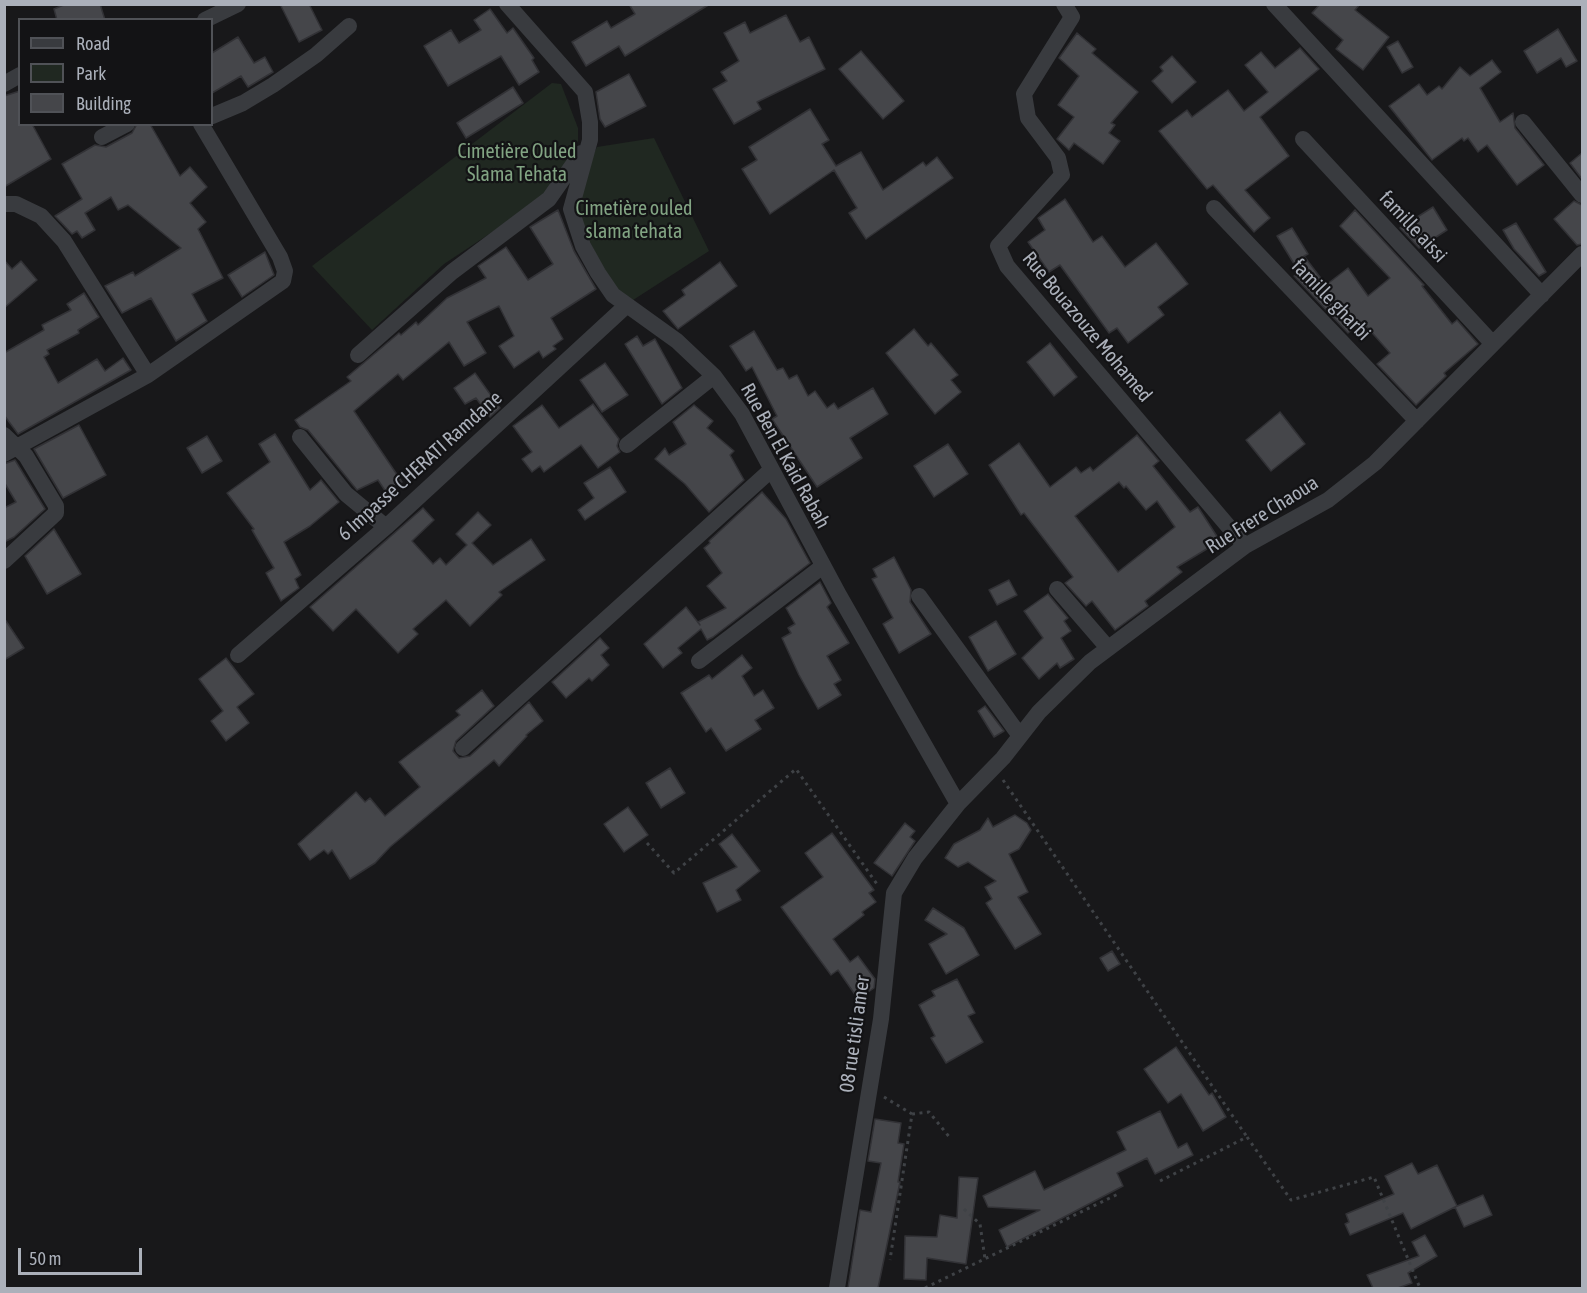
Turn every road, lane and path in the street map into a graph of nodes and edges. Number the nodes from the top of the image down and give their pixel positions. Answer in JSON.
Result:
{"nodes":[{"id":1,"x":238,"y":4,"type":"edge"},
{"id":2,"x":507,"y":4,"type":"edge"},
{"id":3,"x":1064,"y":4,"type":"edge"},
{"id":4,"x":1274,"y":4,"type":"edge"},
{"id":5,"x":209,"y":18,"type":"edge"},
{"id":6,"x":349,"y":26,"type":"dead end"},
{"id":7,"x":18,"y":76,"type":"edge"},
{"id":8,"x":4,"y":84,"type":"edge"},
{"id":9,"x":213,"y":116,"type":"edge"},
{"id":10,"x":1523,"y":122,"type":"dead end"},
{"id":11,"x":123,"y":126,"type":"edge"},
{"id":12,"x":202,"y":126,"type":"edge"},
{"id":13,"x":102,"y":137,"type":"dead end"},
{"id":14,"x":1303,"y":139,"type":"dead end"},
{"id":15,"x":590,"y":140,"type":"junction"},
{"id":16,"x":1582,"y":195,"type":"edge"},
{"id":17,"x":4,"y":204,"type":"edge"},
{"id":18,"x":1214,"y":208,"type":"dead end"},
{"id":19,"x":1582,"y":254,"type":"edge"},
{"id":20,"x":1542,"y":295,"type":"junction"},
{"id":21,"x":627,"y":305,"type":"junction"},
{"id":22,"x":1493,"y":344,"type":"junction"},
{"id":23,"x":358,"y":355,"type":"dead end"},
{"id":24,"x":148,"y":375,"type":"junction"},
{"id":25,"x":714,"y":376,"type":"junction"},
{"id":26,"x":1417,"y":421,"type":"junction"},
{"id":27,"x":300,"y":437,"type":"dead end"},
{"id":28,"x":9,"y":445,"type":"edge"},
{"id":29,"x":627,"y":445,"type":"dead end"},
{"id":30,"x":771,"y":470,"type":"junction"},
{"id":31,"x":386,"y":527,"type":"junction"},
{"id":32,"x":1245,"y":546,"type":"junction"},
{"id":33,"x":4,"y":561,"type":"edge"},
{"id":34,"x":823,"y":566,"type":"junction"},
{"id":35,"x":1058,"y":589,"type":"dead end"},
{"id":36,"x":919,"y":596,"type":"dead end"},
{"id":37,"x":1108,"y":648,"type":"junction"},
{"id":38,"x":238,"y":655,"type":"dead end"},
{"id":39,"x":699,"y":661,"type":"dead end"},
{"id":40,"x":1020,"y":736,"type":"junction"},
{"id":41,"x":463,"y":748,"type":"dead end"},
{"id":42,"x":994,"y":766,"type":"junction"},
{"id":43,"x":958,"y":804,"type":"junction"},
{"id":44,"x":647,"y":843,"type":"dead end"},
{"id":45,"x":892,"y":905,"type":"junction"},
{"id":46,"x":870,"y":1088,"type":"junction"},
{"id":47,"x":912,"y":1114,"type":"junction"},
{"id":48,"x":1247,"y":1137,"type":"junction"},
{"id":49,"x":951,"y":1139,"type":"dead end"},
{"id":50,"x":1160,"y":1181,"type":"dead end"},
{"id":51,"x":1118,"y":1194,"type":"dead end"},
{"id":52,"x":964,"y":1209,"type":"dead end"},
{"id":53,"x":985,"y":1259,"type":"junction"},
{"id":54,"x":890,"y":1260,"type":"dead end"},
{"id":55,"x":837,"y":1288,"type":"edge"},
{"id":56,"x":926,"y":1288,"type":"edge"},
{"id":57,"x":1420,"y":1288,"type":"edge"}],
"edges":[{"from":1,"to":5,"type":"street"},
{"from":2,"to":15,"type":"street","name":"Rue Ben El Kaid Rabah"},
{"from":3,"to":32,"type":"street","name":"Rue Bouazouze Mohamed"},
{"from":4,"to":20,"type":"street"},
{"from":6,"to":9,"type":"street"},
{"from":7,"to":8,"type":"street"},
{"from":10,"to":16,"type":"street"},
{"from":11,"to":13,"type":"street"},
{"from":12,"to":24,"type":"street"},
{"from":14,"to":22,"type":"street","name":"famille aissi"},
{"from":15,"to":21,"type":"street","name":"Rue Ben El Kaid Rabah"},
{"from":15,"to":23,"type":"street"},
{"from":17,"to":24,"type":"street"},
{"from":18,"to":26,"type":"street","name":"famille gharbi"},
{"from":19,"to":20,"type":"street","name":"Rue Frere Chaoua"},
{"from":20,"to":22,"type":"street","name":"Rue Frere Chaoua"},
{"from":21,"to":25,"type":"street","name":"Rue Ben El Kaid Rabah"},
{"from":21,"to":31,"type":"street","name":"6 Impasse CHERATI Ramdane"},
{"from":22,"to":26,"type":"street","name":"Rue Frere Chaoua"},
{"from":24,"to":28,"type":"street"},
{"from":25,"to":29,"type":"street"},
{"from":25,"to":30,"type":"street","name":"Rue Ben El Kaid Rabah"},
{"from":26,"to":32,"type":"street","name":"Rue Frere Chaoua"},
{"from":27,"to":31,"type":"street"},
{"from":28,"to":33,"type":"street"},
{"from":30,"to":34,"type":"street","name":"Rue Ben El Kaid Rabah"},
{"from":30,"to":41,"type":"street"},
{"from":31,"to":38,"type":"street","name":"6 Impasse CHERATI Ramdane"},
{"from":32,"to":37,"type":"street","name":"Rue Frere Chaoua"},
{"from":34,"to":39,"type":"street"},
{"from":34,"to":43,"type":"street","name":"Rue Ben El Kaid Rabah"},
{"from":35,"to":37,"type":"street"},
{"from":36,"to":40,"type":"street"},
{"from":37,"to":40,"type":"street","name":"Rue Frere Chaoua"},
{"from":40,"to":42,"type":"street","name":"Rue Frere Chaoua"},
{"from":42,"to":43,"type":"street","name":"Rue Frere Chaoua"},
{"from":42,"to":48,"type":"path"},
{"from":43,"to":45,"type":"street","name":"08 rue tisli amer"},
{"from":44,"to":45,"type":"path"},
{"from":45,"to":46,"type":"street","name":"08 rue tisli amer"},
{"from":46,"to":47,"type":"path"},
{"from":46,"to":55,"type":"street","name":"08 rue tisli amer"},
{"from":47,"to":49,"type":"path"},
{"from":47,"to":54,"type":"path"},
{"from":48,"to":50,"type":"path"},
{"from":48,"to":57,"type":"path"},
{"from":51,"to":53,"type":"path"},
{"from":52,"to":53,"type":"path"},
{"from":53,"to":56,"type":"path"}]}
